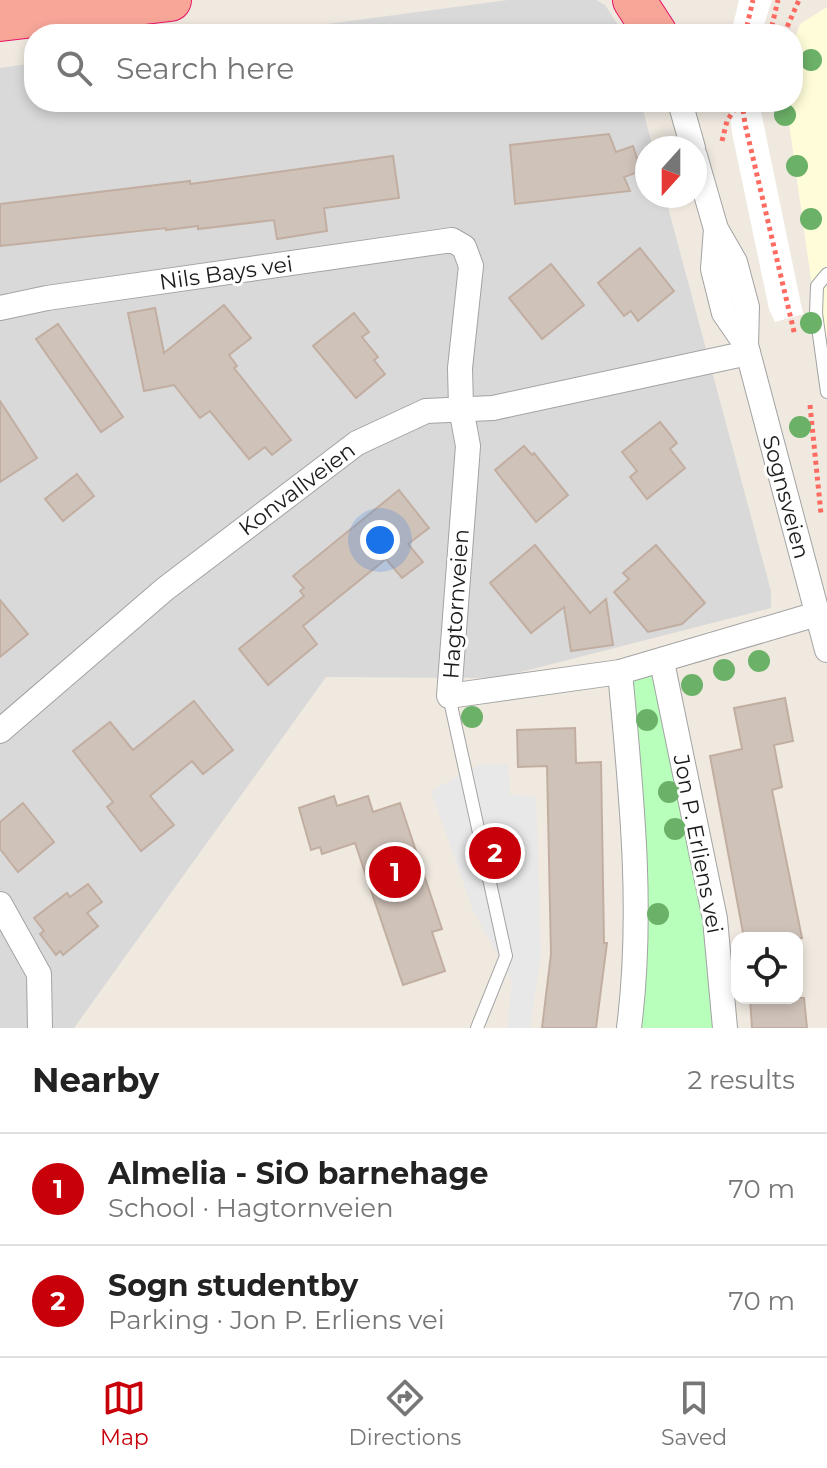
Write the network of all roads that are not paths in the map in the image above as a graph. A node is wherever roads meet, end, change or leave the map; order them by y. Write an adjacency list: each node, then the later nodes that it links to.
1 (170, 0): 4 (highway)
2 (634, 0): 5 (highway)
3 (669, 0): 6 (highway)
4 (0, 20)
5 (650, 24)
6 (667, 24)
7 (683, 112): 8 (street)
8 (690, 136)
9 (707, 198): 13 (street, Sognsveien)
10 (452, 240): 12 (street, Nils Bays vei); 15 (street, Hagtornveien)
11 (827, 274): 14 (lane)
12 (0, 308)
13 (747, 349): 15 (street, Konvallveien); 16 (street, Sognsveien)
14 (827, 392)
15 (461, 408): 20 (street, Hagtornveien); 21 (street, Konvallveien)
16 (817, 614): 17 (street, Sognsveien); 18 (street, Hagtornveien)
17 (827, 650)
18 (662, 662): 19 (street, Hagtornveien); 26 (street, Jon P. Erliens vei)
19 (620, 672): 20 (street, Hagtornveien); 25 (street)
20 (449, 696): 24 (lane)
21 (0, 731)
22 (0, 904): 23 (street)
23 (40, 1028)
24 (477, 1028)
25 (629, 1028)
26 (725, 1028)

